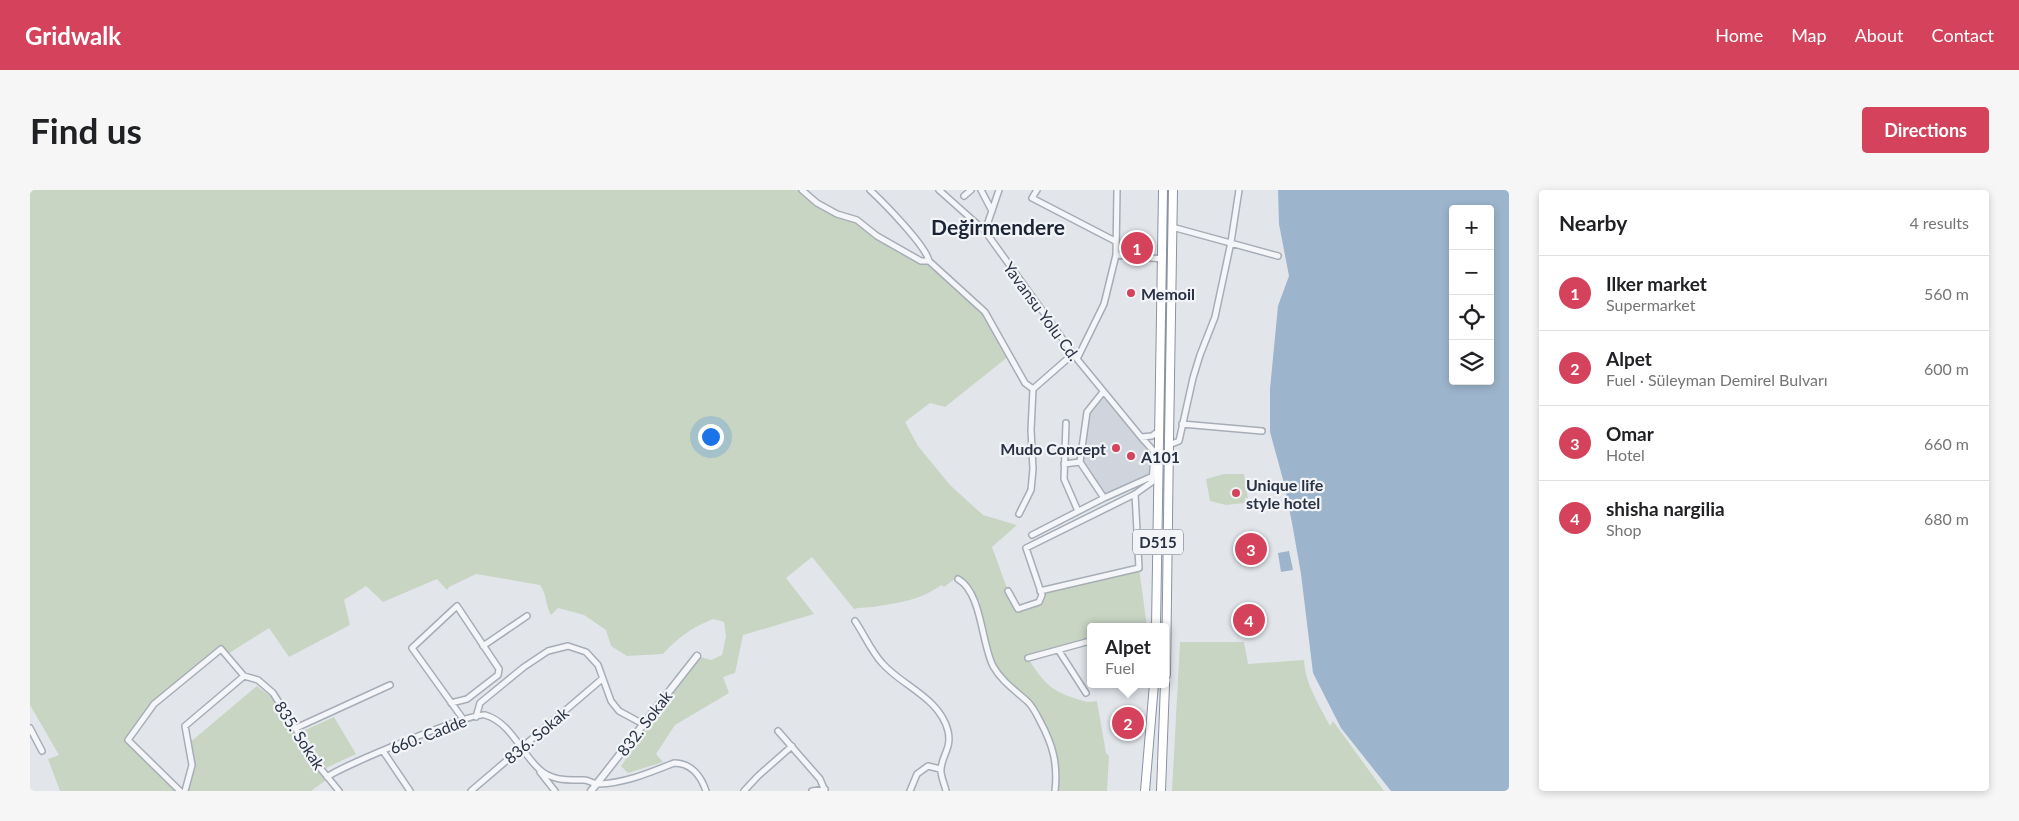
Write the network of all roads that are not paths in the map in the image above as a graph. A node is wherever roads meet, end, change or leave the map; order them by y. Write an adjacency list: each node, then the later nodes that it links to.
1 (802, 190): 21 (street)
2 (870, 190): 21 (street)
3 (939, 190): 15 (street, Yavansu Yolu Cd.)
4 (971, 190): 12 (street)
5 (981, 190): 13 (street)
6 (999, 190): 13 (street)
7 (1037, 190): 16 (street)
8 (1117, 190): 16 (street)
9 (1163, 190): 20 (highway, D515)
10 (1173, 190): 14 (highway, D515)
11 (1239, 190): 17 (street)
12 (964, 196)
13 (992, 211): 15 (street)
14 (1172, 227): 17 (street); 31 (highway, D515)
15 (984, 231): 22 (street, Yavansu Yolu Cd.)
16 (1115, 241): 18 (street)
17 (1232, 242): 19 (street); 27 (street)
18 (1116, 255): 20 (street); 23 (street)
19 (1278, 256)
20 (1163, 258): 28 (highway, D515)
21 (929, 262): 24 (street)
22 (1073, 354): 23 (street, Yavansu Yolu Cd.); 24 (street)
23 (1077, 359): 25 (street, Yavansu Yolu Cd.)
24 (1033, 390): 40 (street)
25 (1103, 392): 30 (street, Yavansu Yolu Cd.); 34 (street)
26 (1066, 423): 35 (street)
27 (1182, 424): 29 (street); 31 (street)
28 (1160, 429): 30 (street); 33 (highway, D515)
29 (1262, 431)
30 (1140, 437): 32 (street, Yavansu Yolu Cd.)
31 (1170, 445): 48 (highway, D515)
32 (1152, 450): 33 (street, Yavansu Yolu Cd.); 36 (street)
33 (1160, 457): 47 (highway, D515)
34 (1080, 462): 35 (street); 38 (street)
35 (1064, 464): 39 (street)
36 (1153, 476): 37 (street); 38 (street)
37 (1135, 494): 44 (street); 44 (street)
38 (1104, 498): 39 (street)
39 (1078, 511): 41 (street)
40 (1019, 514)
41 (1032, 534)
42 (958, 579): 88 (street)
43 (1008, 591): 44 (street)
44 (1040, 591)
45 (526, 616): 50 (street)
46 (855, 621): 72 (street)
47 (1154, 623)
48 (1166, 623)
49 (1087, 642): 51 (street)
50 (483, 646): 60 (street); 60 (street)
51 (1059, 651): 53 (street); 59 (street)
52 (697, 656): 63 (street, 832. Sokak)
53 (1028, 658)
54 (244, 676): 65 (street, 835. Sokak); 76 (street); 77 (street)
55 (602, 679): 61 (street); 63 (street); 68 (street, 836. Sokak)
56 (390, 685): 65 (street)
57 (1154, 688): 89 (highway)
58 (1165, 688): 90 (highway)
59 (1086, 693)
60 (452, 703): 62 (street)
61 (476, 716): 62 (street, 660. Cadde); 68 (street, 660. Cadde)
62 (463, 720): 70 (street, 660. Cadde)
63 (643, 724): 74 (street, 832. Sokak)
64 (30, 728): 69 (street)
65 (296, 728): 73 (street, 835. Sokak)
66 (778, 731): 67 (street)
67 (792, 746): 75 (street); 84 (street)
68 (521, 747): 71 (street, 660. Cadde); 80 (street, 836. Sokak)
69 (42, 751)
70 (383, 751): 73 (street, 660. Cadde); 79 (street)
71 (539, 769): 74 (street, 660. Cadde); 81 (street)
72 (940, 769): 86 (street); 87 (street)
73 (327, 777): 78 (street, 835. Sokak)
74 (596, 784): 82 (street, 832. Sokak); 83 (street, 660. Cadde)
75 (825, 790): 85 (street)
76 (180, 791)
77 (185, 791)
78 (339, 791)
79 (410, 791)
80 (471, 791)
81 (555, 791)
82 (591, 791)
83 (706, 791)
84 (744, 791)
85 (812, 791)
86 (910, 791)
87 (946, 791)
88 (1055, 791)
89 (1145, 791)
90 (1161, 791)

